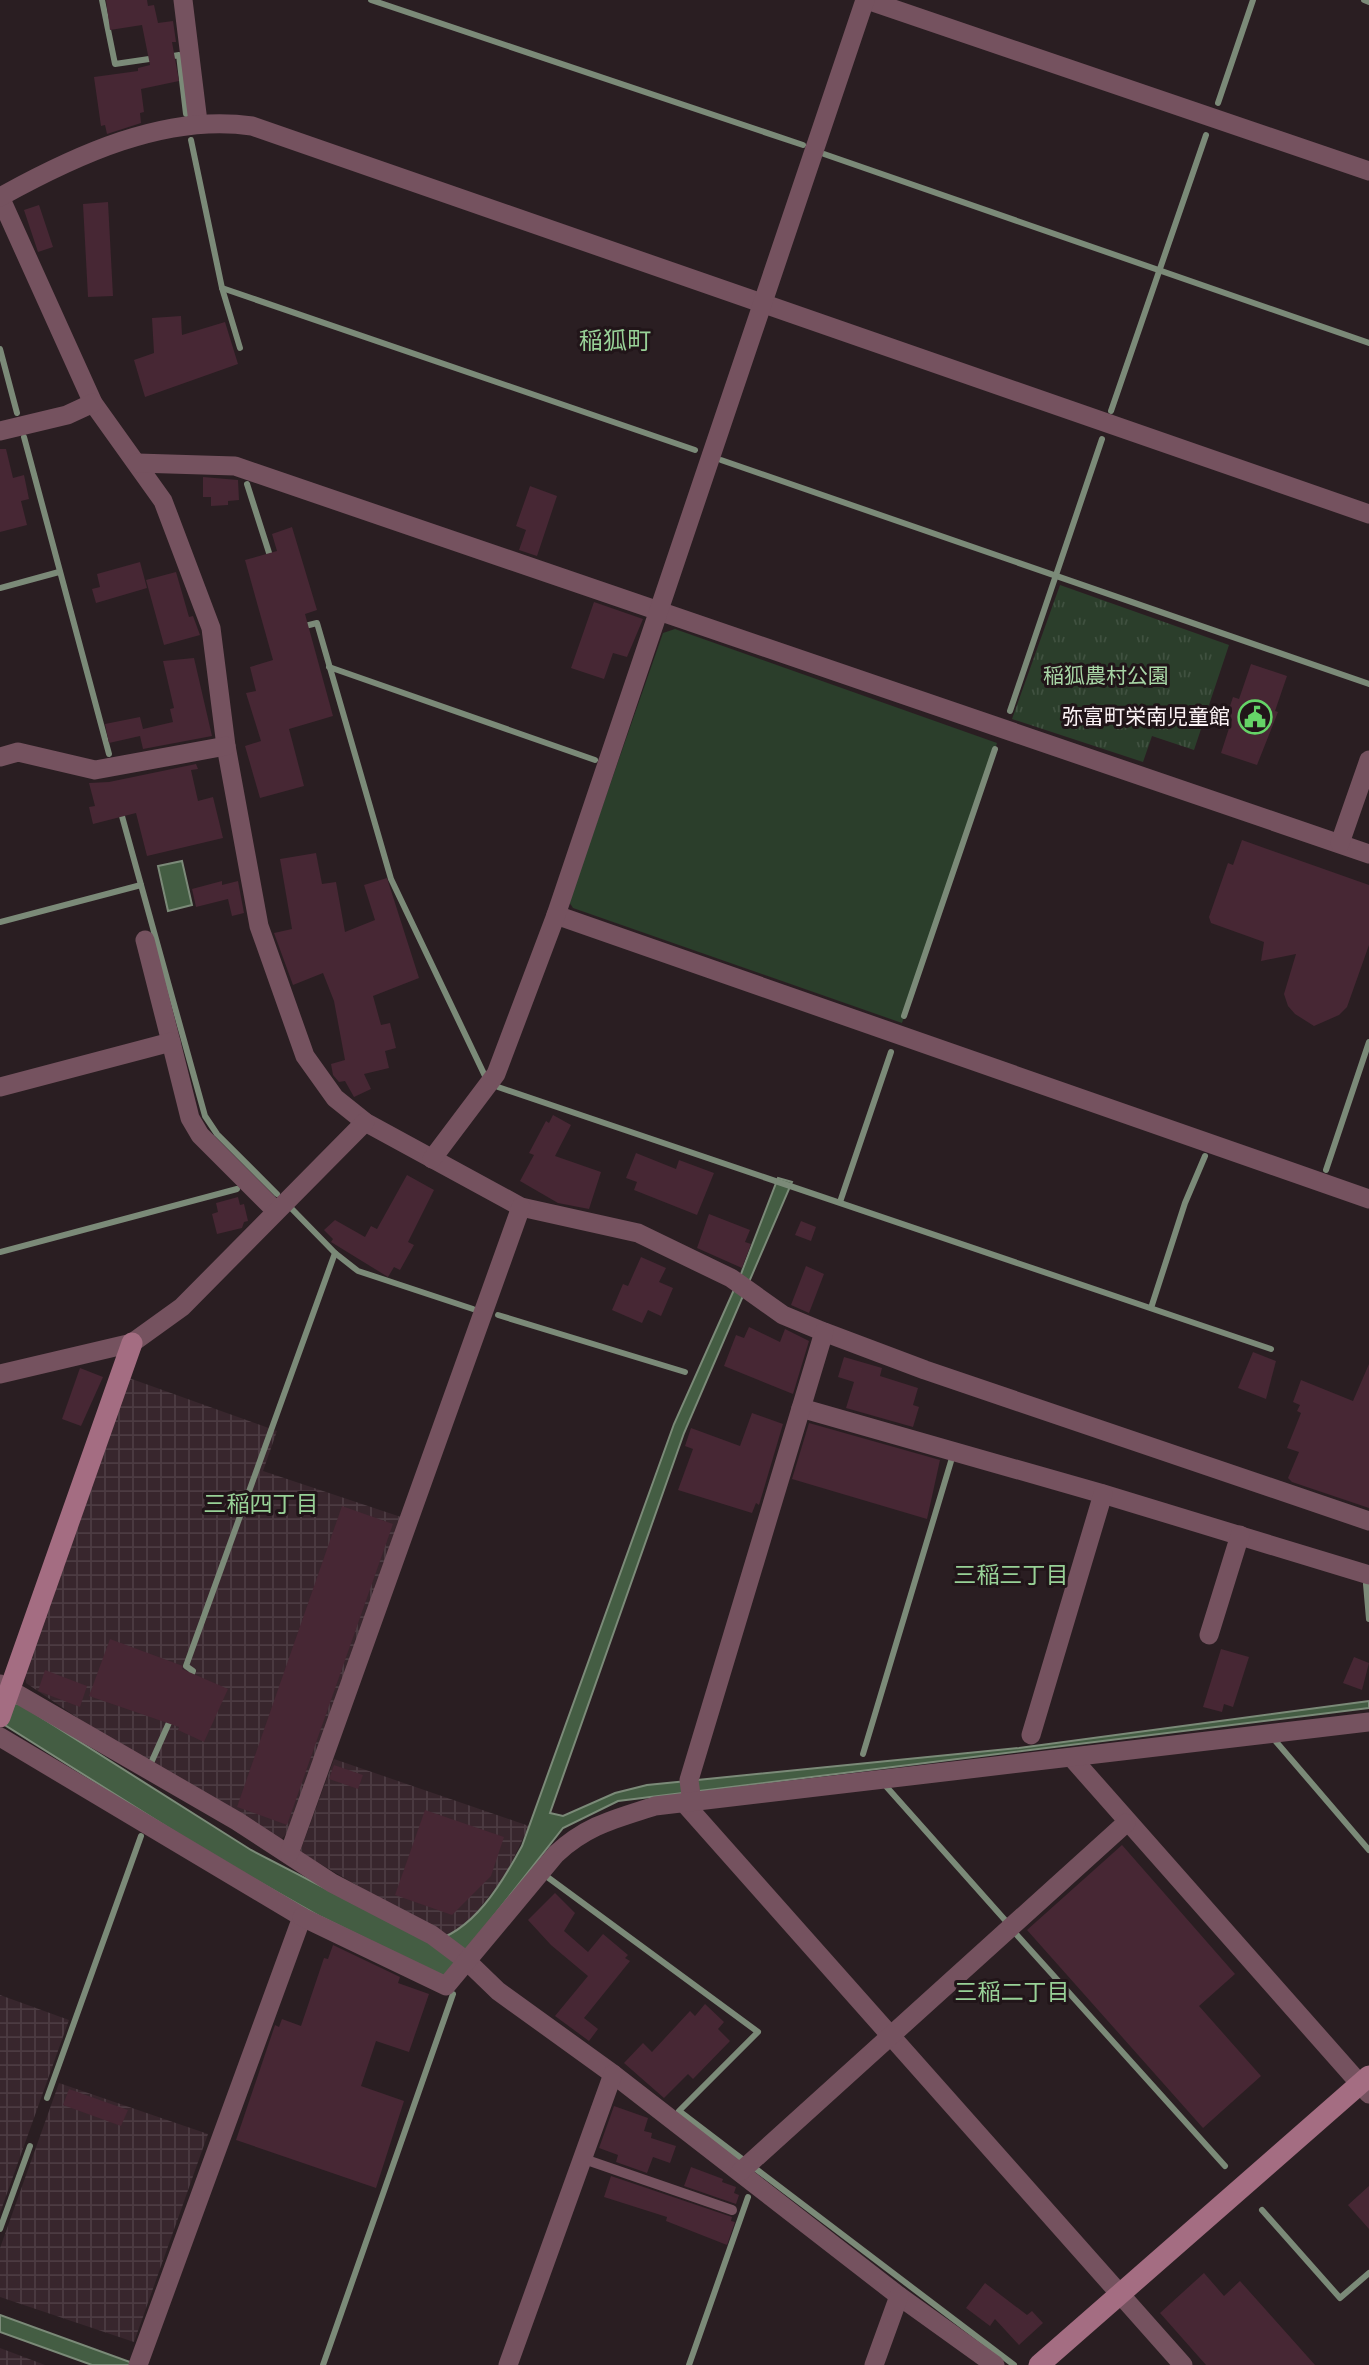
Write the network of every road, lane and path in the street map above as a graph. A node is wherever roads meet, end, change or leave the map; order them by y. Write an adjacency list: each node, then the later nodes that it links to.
1 (183, 0): 3 (street)
2 (866, 0): 4 (street); 5 (street)
3 (198, 122): 5 (street); 6 (street)
4 (1369, 171)
5 (761, 304): 9 (street); 10 (street)
6 (93, 403): 7 (street); 8 (street)
7 (0, 431)
8 (137, 463): 10 (street); 11 (street)
9 (1369, 514)
10 (658, 610): 14 (street); 16 (street)
11 (226, 746): 12 (street); 20 (street)
12 (0, 757)
13 (1369, 760): 14 (street)
14 (1340, 844): 15 (street)
15 (1369, 854)
16 (556, 915): 21 (street); 22 (street)
17 (145, 940): 18 (street)
18 (171, 1042): 19 (street); 24 (street)
19 (0, 1087)
20 (365, 1122): 21 (street); 24 (street)
21 (432, 1159): 23 (street)
22 (1369, 1199)
23 (521, 1207): 25 (street); 41 (street)
24 (275, 1210): 26 (street)
25 (824, 1332): 28 (street); 30 (street)
26 (132, 1343): 27 (street); 34 (street)
27 (0, 1374)
28 (801, 1408): 29 (street); 39 (street)
29 (1103, 1493): 31 (street); 36 (street)
30 (1369, 1521)
31 (1240, 1535): 32 (street); 33 (street)
32 (1369, 1575)
33 (1209, 1635)
34 (4, 1697): 41 (street)
35 (1369, 1722): 38 (street)
36 (1031, 1735)
37 (0, 1737): 42 (street)
38 (1072, 1758): 39 (street); 40 (street)
39 (688, 1803): 43 (street); 44 (street)
40 (1126, 1823): 44 (street); 46 (street)
41 (289, 1854): 43 (street)
42 (302, 1917): 43 (street); 52 (street)
43 (468, 1962): 45 (street)
44 (889, 2035): 48 (street); 51 (street)
45 (613, 2074): 47 (street); 48 (street)
46 (1366, 2084): 51 (street)
47 (580, 2158): 49 (lane); 53 (street)
48 (740, 2172): 50 (street)
49 (732, 2210)
50 (899, 2296): 54 (street); 55 (street)
51 (1119, 2297): 56 (street); 57 (street)
52 (139, 2361)
53 (508, 2365)
54 (874, 2365)
55 (995, 2365)
56 (1039, 2365)
57 (1183, 2365)

